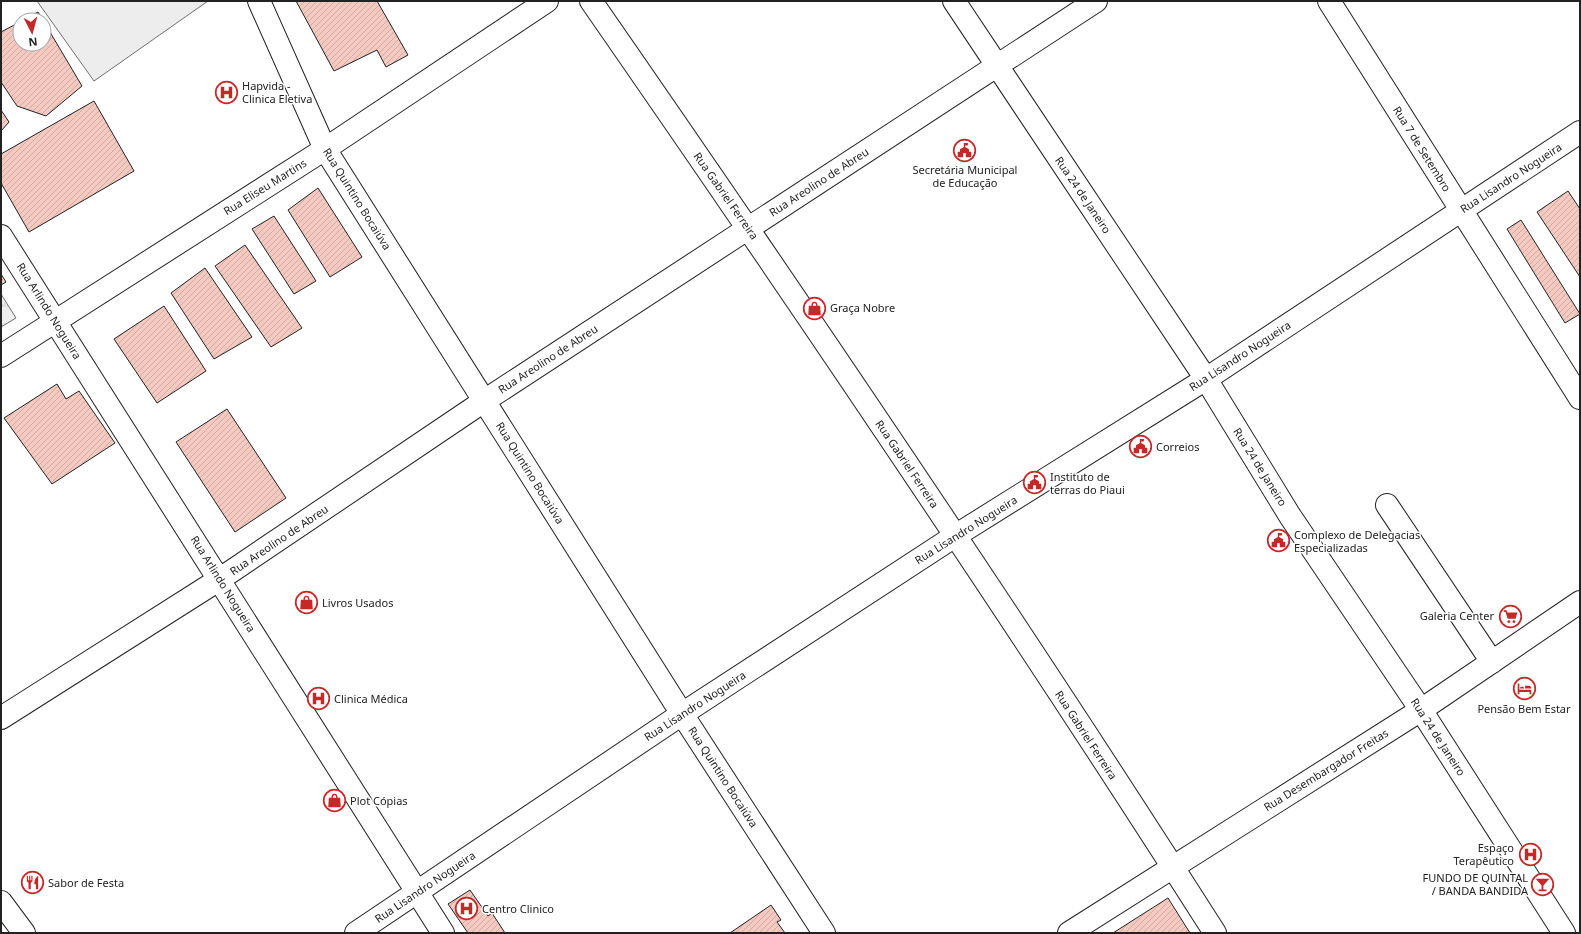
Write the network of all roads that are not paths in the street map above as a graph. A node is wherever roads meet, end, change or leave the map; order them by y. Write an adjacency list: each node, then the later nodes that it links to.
1 (259, 1): 9 (street, Rua Quintino Bocaiúva)
2 (547, 1): 9 (street, Rua Eliseu Martins)
3 (591, 1): 11 (street, Rua Gabriel Ferreira)
4 (954, 1): 7 (street, Rua 24 de Janeiro)
5 (1096, 1): 7 (street, Rua Areolino de Abreu)
6 (1329, 1): 10 (street, Rua 7 de Setembro)
7 (997, 66): 11 (street, Rua Areolino de Abreu); 15 (street, Rua 24 de Janeiro)
8 (1580, 132): 10 (street, Rua Lisandro Nogueira)
9 (325, 149): 13 (street, Rua Eliseu Martins); 17 (street, Rua Quintino Bocaiúva)
10 (1461, 211): 15 (street, Rua Lisandro Nogueira); 16 (street, Rua 7 de Setembro)
11 (748, 228): 17 (street, Rua Areolino de Abreu); 19 (street, Rua Gabriel Ferreira)
12 (1, 236): 13 (street, Rua Arlindo Nogueira)
13 (55, 321): 14 (street, Rua Eliseu Martins); 20 (street, Rua Arlindo Nogueira)
14 (1, 356)
15 (1206, 379): 19 (street, Rua Lisandro Nogueira); 23 (street, Rua 24 de Janeiro)
16 (1580, 398)
17 (484, 401): 20 (street, Rua Areolino de Abreu); 24 (street, Rua Quintino Bocaiúva)
18 (1386, 505): 22 (street)
19 (955, 536): 24 (street, Rua Lisandro Nogueira); 26 (street, Rua Gabriel Ferreira)
20 (220, 579): 25 (street, Rua Areolino de Abreu); 27 (street, Rua Arlindo Nogueira)
21 (1580, 602): 22 (street, Rua Desembargador Freitas)
22 (1492, 662): 23 (street, Rua Desembargador Freitas)
23 (1421, 710): 26 (street, Rua Desembargador Freitas); 35 (street, Rua 24 de Janeiro)
24 (682, 714): 27 (street, Rua Lisandro Nogueira); 32 (street, Rua Quintino Bocaiúva)
25 (1, 718)
26 (1173, 867): 33 (street, Rua Desembargador Freitas); 34 (street, Rua Gabriel Ferreira)
27 (418, 892): 30 (street, Rua Lisandro Nogueira); 31 (street, Rua Arlindo Nogueira)
28 (1, 902): 29 (street)
29 (24, 933)
30 (356, 933)
31 (443, 933)
32 (824, 933)
33 (1069, 933)
34 (1215, 933)
35 (1564, 933)

